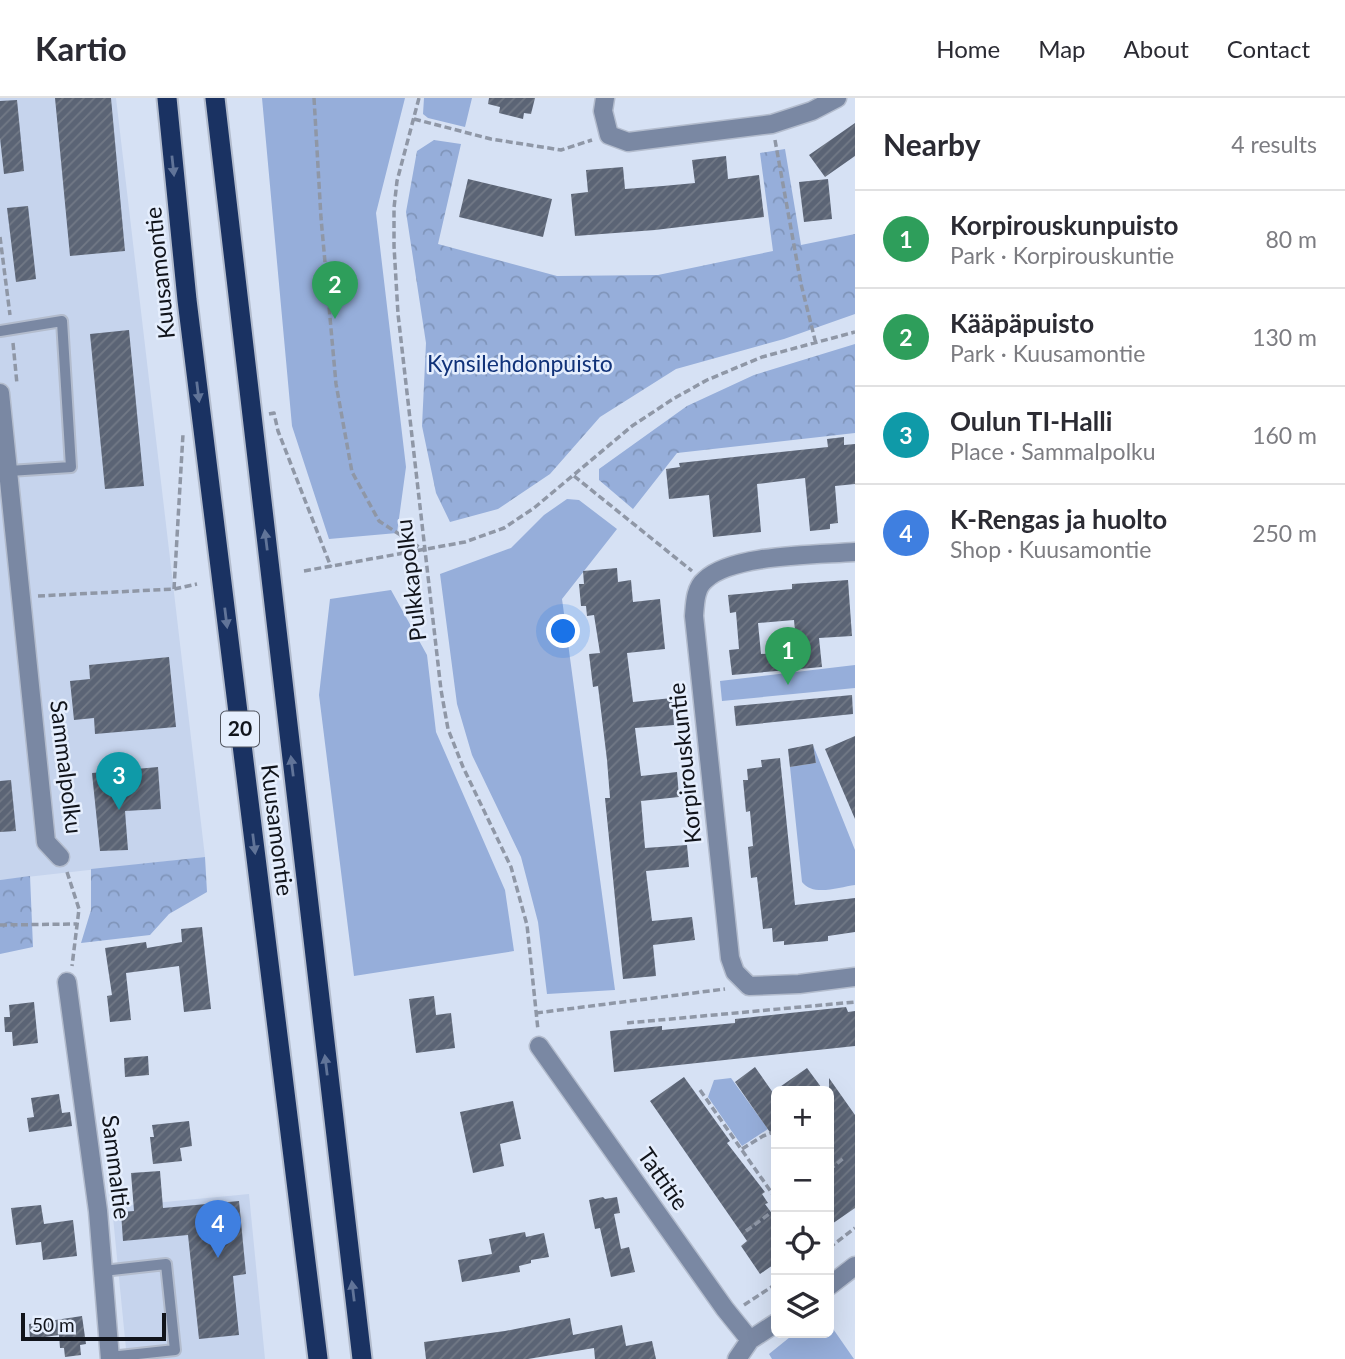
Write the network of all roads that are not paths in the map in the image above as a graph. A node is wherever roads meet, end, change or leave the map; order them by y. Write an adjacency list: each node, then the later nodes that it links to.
1 (167, 98): 19 (highway, Kuusamontie / 20, one-way to 19)
2 (215, 98): 20 (highway, Kuusamontie / 20, one-way to 2)
3 (605, 98): 4 (street)
4 (837, 98)
5 (0, 331): 7 (lane)
6 (0, 393): 7 (street, Sammalpolku)
7 (9, 471): 9 (street, Sammalpolku)
8 (855, 552): 10 (street, Korpirouskuntie)
9 (60, 857)
10 (855, 977)
11 (67, 982): 14 (street, Sammaltie)
12 (539, 1046): 17 (street, Tattitie)
13 (855, 1266): 15 (street)
14 (103, 1271): 18 (street, Sammaltie); 18 (lane)
15 (834, 1282)
16 (771, 1326): 17 (street)
17 (750, 1340): 21 (street)
18 (110, 1358)
19 (318, 1359)
20 (362, 1359)
21 (737, 1359)

